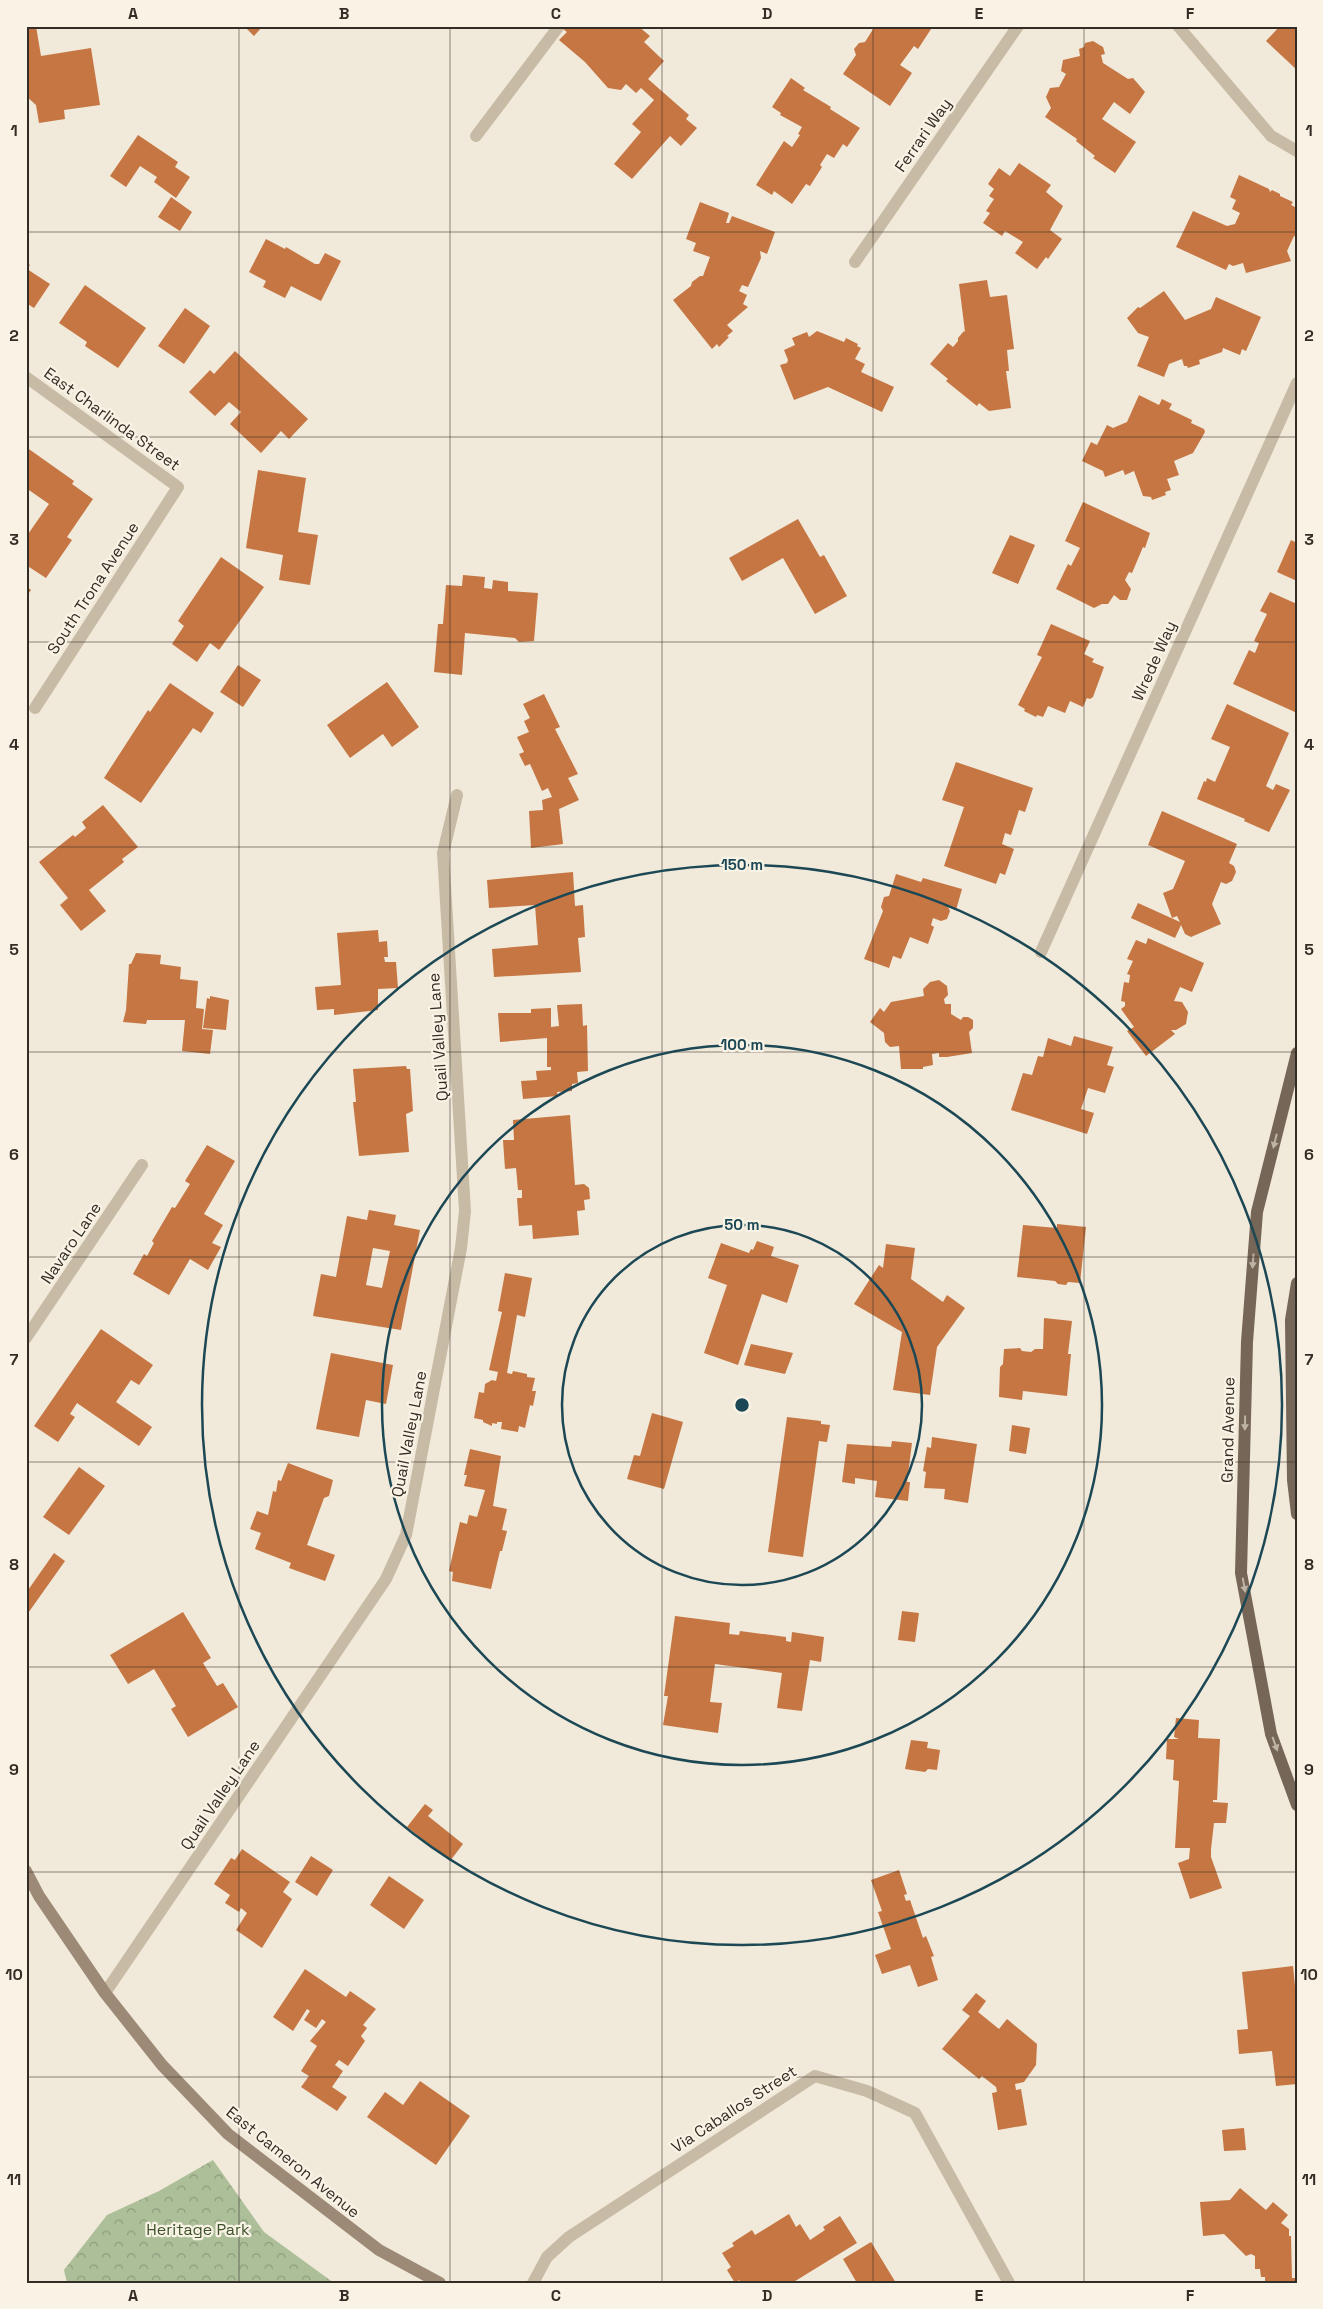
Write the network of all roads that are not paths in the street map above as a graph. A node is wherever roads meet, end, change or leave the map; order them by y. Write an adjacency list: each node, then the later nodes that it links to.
1 (559, 26): 4 (street)
2 (1018, 26): 6 (street, Ferrari Way)
3 (1178, 26): 5 (street)
4 (476, 136)
5 (1297, 151)
6 (855, 262)
7 (26, 377): 9 (street, East Charlinda Street)
8 (1297, 383): 12 (street, Wrede Way)
9 (178, 486): 10 (street, South Trona Avenue)
10 (35, 708)
11 (457, 795): 20 (street, Quail Valley Lane)
12 (1041, 952)
13 (1297, 1053): 18 (main road, Grand Avenue, one-way to 18)
14 (142, 1165): 16 (street, Navaro Lane)
15 (1297, 1283): 17 (main road)
16 (26, 1338)
17 (1297, 1514)
18 (1297, 1805)
19 (26, 1871): 20 (main road, East Cameron Avenue)
20 (105, 1993): 21 (main road, East Cameron Avenue)
21 (440, 2283)
22 (533, 2283): 23 (street, Via Caballos Street)
23 (1009, 2283)

